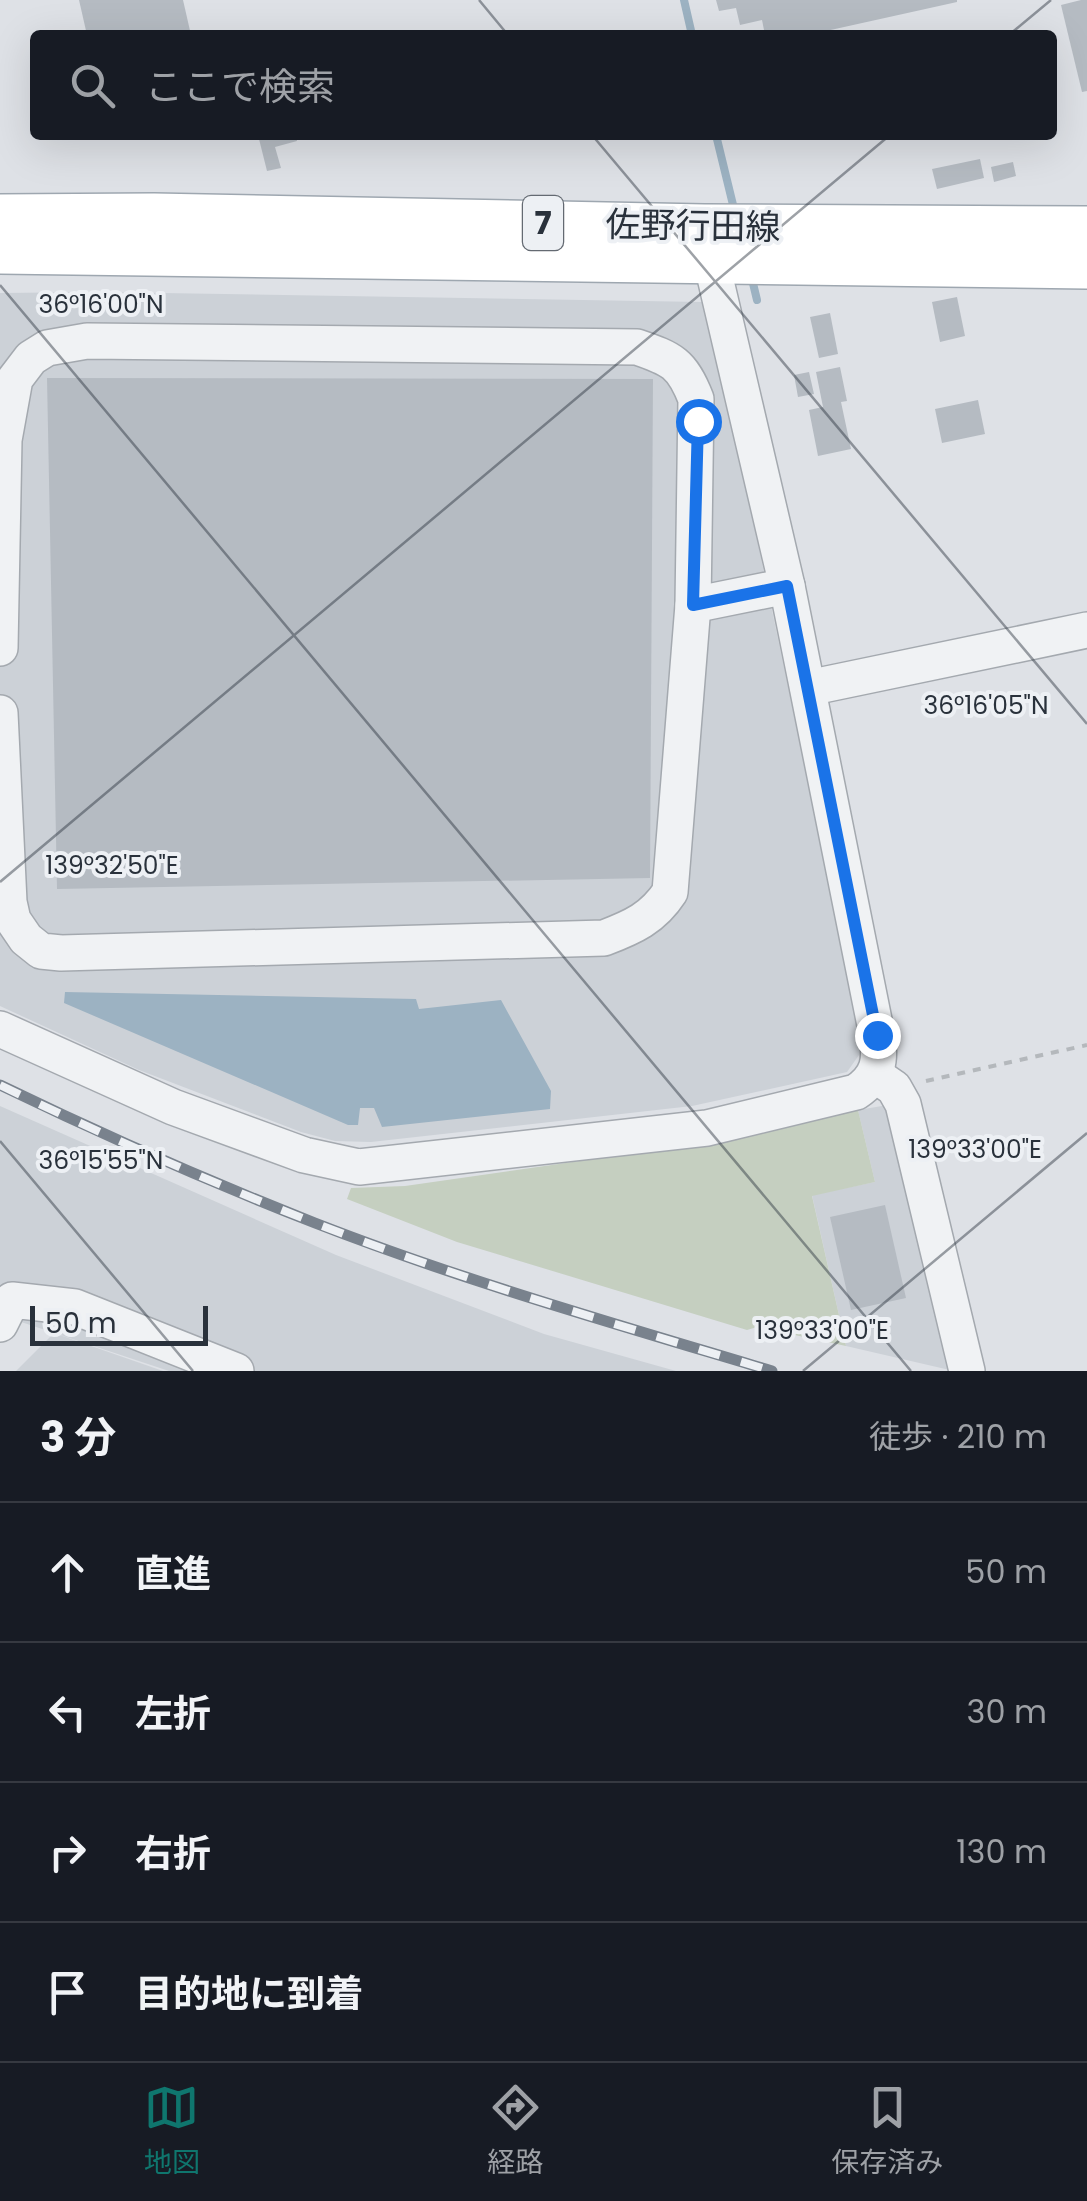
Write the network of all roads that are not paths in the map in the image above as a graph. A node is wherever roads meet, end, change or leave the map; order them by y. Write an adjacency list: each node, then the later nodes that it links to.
1 (0, 217): 2 (main road, 佐野行田線 / 7)
2 (1087, 229)
3 (0, 251): 4 (main road, 佐野行田線 / 7)
4 (712, 260): 5 (main road, 佐野行田線 / 7); 6 (street)
5 (1087, 266)
6 (787, 586): 7 (street); 10 (street)
7 (693, 605): 9 (street); 11 (street)
8 (1087, 630): 10 (street)
9 (0, 648)
10 (808, 688): 13 (street)
11 (0, 713)
12 (0, 1029): 13 (street)
13 (884, 1082): 16 (street)
14 (0, 1324): 15 (street)
15 (236, 1371)
16 (966, 1371)

